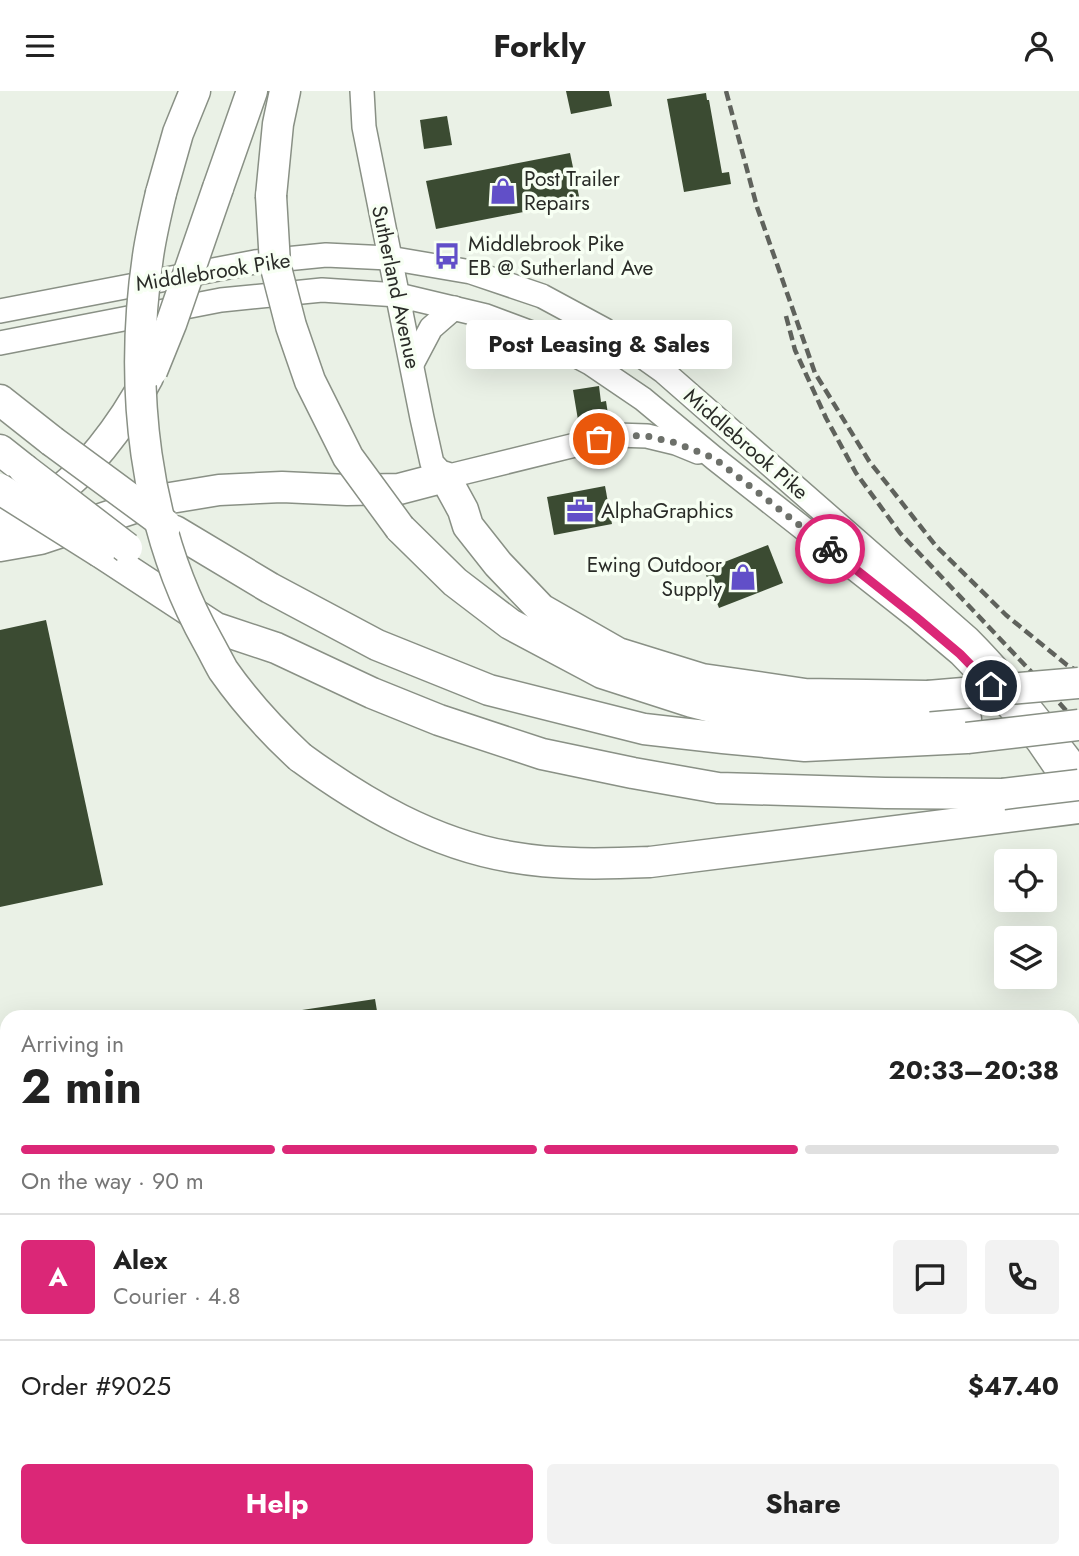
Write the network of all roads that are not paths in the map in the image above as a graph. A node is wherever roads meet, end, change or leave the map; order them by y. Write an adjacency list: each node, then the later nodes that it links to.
1 (195, 91): 29 (highway, bridge)
2 (252, 91): 18 (highway, bridge)
3 (285, 91): 25 (highway, bridge)
4 (362, 91): 5 (main road, Sutherland Avenue)
5 (389, 258): 6 (main road, Sutherland Avenue); 8 (main road, Middlebrook Pike); 13 (main road, Middlebrook Pike)
6 (398, 295): 7 (main road, Middlebrook Pike); 9 (main road, Middlebrook Pike); 10 (main road, Sutherland Avenue)
7 (454, 308): 10 (main road); 11 (main road, Middlebrook Pike)
8 (0, 310)
9 (0, 343)
10 (412, 364): 16 (main road, Sutherland Avenue)
11 (643, 399): 13 (main road); 15 (main road, Middlebrook Pike)
12 (0, 400): 25 (highway, bridge)
13 (746, 444): 21 (main road, Middlebrook Pike)
14 (0, 450): 20 (highway, bridge)
15 (714, 458): 16 (main road); 21 (main road, Middlebrook Pike)
16 (445, 477): 19 (highway); 22 (highway, bridge)
17 (0, 489): 20 (highway, bridge)
18 (0, 524)
19 (0, 546)
20 (113, 550): 29 (highway)
21 (872, 569): 26 (main road, Middlebrook Pike); 28 (main road, Middlebrook Pike)
22 (1079, 683)
23 (1079, 715): 25 (highway)
24 (1079, 725): 25 (highway, bridge)
25 (969, 729)
26 (1079, 771)
27 (1079, 785): 29 (highway, bridge)
28 (1079, 802)
29 (1001, 806): 30 (highway)
30 (1079, 808)

